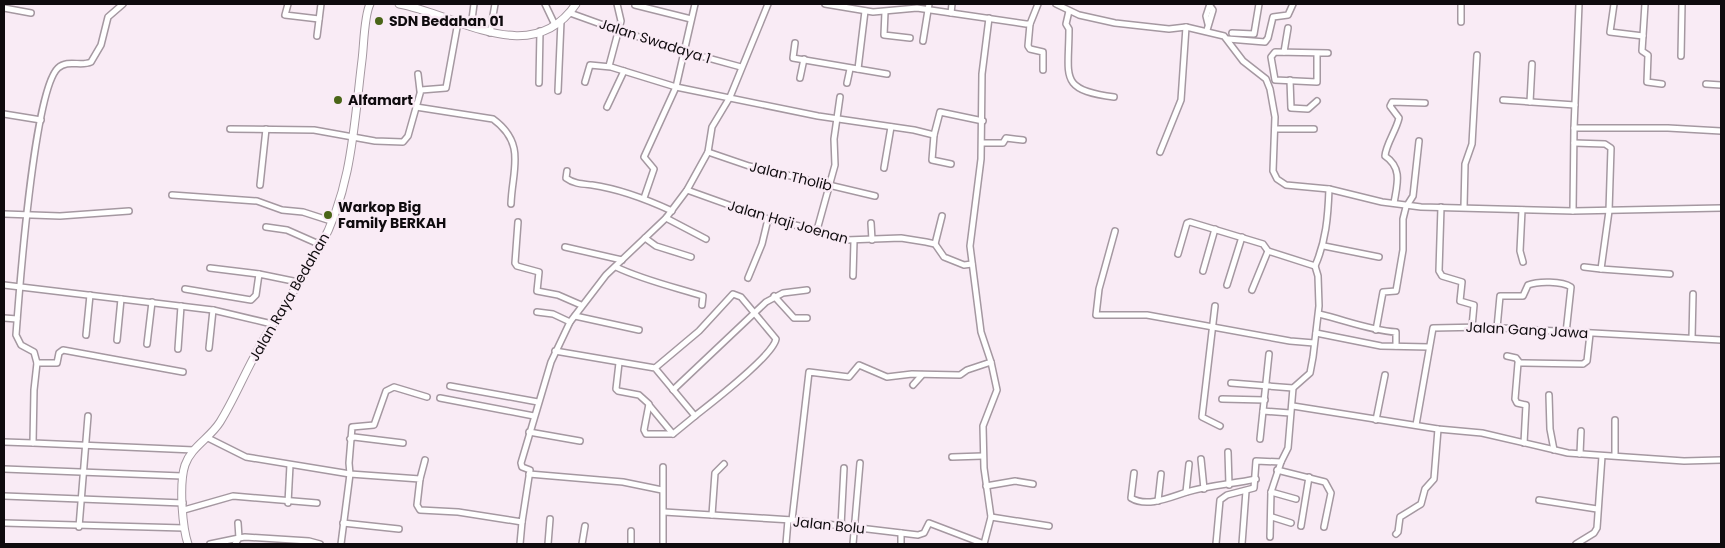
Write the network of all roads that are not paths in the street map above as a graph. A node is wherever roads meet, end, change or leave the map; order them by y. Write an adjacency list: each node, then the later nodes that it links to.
1 (123, 4): 96 (street)
2 (288, 4): 37 (street)
3 (321, 4): 37 (street)
4 (370, 4): 107 (street, Jalan Raya Bedahan)
5 (399, 4): 38 (street)
6 (474, 4): 42 (street)
7 (495, 4): 48 (street)
8 (544, 4): 40 (street)
9 (576, 4): 33 (street)
10 (617, 4): 47 (street)
11 (695, 4): 35 (street)
12 (768, 4): 65 (street)
13 (826, 4): 29 (street)
14 (929, 4): 28 (street)
15 (952, 4): 34 (street)
16 (1038, 4): 41 (street)
17 (1056, 4): 30 (street)
18 (1259, 4): 49 (street)
19 (1293, 4): 53 (street)
20 (1461, 4): 39 (street)
21 (1579, 4): 92 (street)
22 (1614, 4): 51 (street)
23 (1645, 4): 51 (street)
24 (1682, 4): 61 (street)
25 (635, 5): 35 (street)
26 (1210, 5): 44 (street)
27 (4, 8): 32 (street)
28 (928, 10): 31 (street); 34 (street); 54 (street)
29 (865, 11): 31 (street); 67 (street)
30 (1069, 11): 43 (street); 87 (street)
31 (885, 12): 52 (street)
32 (31, 13)
33 (570, 13): 40 (street); 47 (street, Jalan Swadaya 1)
34 (951, 13): 36 (street)
35 (692, 18): 56 (street)
36 (989, 18): 41 (street); 98 (street)
37 (319, 19): 50 (street)
38 (458, 22): 42 (street); 84 (street)
39 (1461, 22)
40 (558, 23): 46 (street); 83 (street)
41 (1030, 24): 68 (street)
42 (471, 26): 48 (street)
43 (1186, 27): 44 (street); 113 (street)
44 (1207, 27): 53 (street)
45 (1288, 28): 57 (street)
46 (540, 31): 48 (street); 77 (street)
47 (618, 32): 56 (street, Jalan Swadaya 1); 64 (street)
48 (490, 33)
49 (1232, 33)
50 (317, 36)
51 (1643, 36): 79 (street)
52 (910, 38)
53 (1228, 39): 74 (street)
54 (923, 41)
55 (795, 43): 62 (street)
56 (684, 52): 65 (street, Jalan Swadaya 1); 82 (street)
57 (1284, 52): 59 (street); 72 (street)
58 (1328, 53): 59 (street)
59 (1317, 54): 75 (street)
60 (1477, 55): 128 (street)
61 (1681, 56)
62 (804, 60): 66 (street); 73 (street)
63 (1532, 64): 90 (street)
64 (609, 66): 69 (street); 76 (street)
65 (741, 67): 85 (street)
66 (850, 69): 67 (street); 78 (street)
67 (858, 69): 71 (street)
68 (1044, 70)
69 (624, 71): 82 (street); 94 (street)
70 (418, 74): 84 (street)
71 (887, 74)
72 (1274, 74): 74 (street); 75 (street)
73 (800, 78)
74 (1266, 80): 103 (street)
75 (1290, 80): 89 (street)
76 (585, 82)
77 (539, 83)
78 (847, 83)
79 (1662, 84)
80 (1706, 84): 81 (street)
81 (1721, 85)
82 (676, 86): 85 (street); 123 (street)
83 (558, 91)
84 (420, 92): 93 (street)
85 (730, 97): 97 (street); 112 (street)
86 (840, 97): 97 (street)
87 (1114, 97)
88 (1503, 100): 90 (street)
89 (1317, 101)
90 (1530, 102): 92 (street)
91 (1425, 104): 124 (street)
92 (1575, 105): 100 (street)
93 (416, 107): 107 (street); 125 (street)
94 (607, 107)
95 (4, 114): 96 (street)
96 (41, 120): 136 (street)
97 (838, 120): 99 (street); 118 (street)
98 (982, 121): 106 (street); 110 (street)
99 (891, 128): 106 (street); 115 (street)
100 (1574, 128): 105 (street); 111 (street)
101 (230, 129): 102 (street)
102 (266, 129): 107 (street); 117 (street)
103 (1274, 129): 104 (street); 119 (street)
104 (1314, 129)
105 (1721, 131)
106 (934, 135): 114 (street)
107 (353, 138): 140 (street, Jalan Raya Bedahan)
108 (1023, 140): 110 (street)
109 (1419, 141): 126 (street)
110 (982, 143): 162 (street)
111 (1574, 143): 132 (street); 133 (street)
112 (708, 152): 118 (street, Jalan Tholib); 120 (street)
113 (1160, 152)
114 (951, 164)
115 (884, 168)
116 (567, 172): 123 (street)
117 (260, 185)
118 (830, 186): 122 (street, Jalan Tholib); 145 (street)
119 (1329, 189): 124 (street); 154 (street)
120 (687, 190): 131 (street); 139 (street, Jalan Haji Joenan)
121 (172, 195): 140 (street)
122 (874, 196)
123 (644, 198): 131 (street)
124 (1394, 203): 126 (street)
125 (511, 204)
126 (1407, 205): 127 (street); 203 (street)
127 (1441, 207): 128 (street); 200 (street)
128 (1464, 207): 130 (street)
129 (1721, 208): 133 (street)
130 (1522, 210): 132 (street); 161 (street)
131 (672, 211): 138 (street)
132 (1573, 211): 133 (street)
133 (1609, 211): 167 (street)
134 (129, 212): 136 (street)
135 (4, 214): 136 (street)
136 (26, 215): 176 (street)
137 (942, 216): 152 (street)
138 (666, 218): 148 (street); 149 (street)
139 (768, 219): 145 (street, Jalan Haji Joenan); 172 (street)
140 (331, 221): 153 (street, Jalan Raya Bedahan)
141 (518, 222): 185 (street)
142 (871, 223): 150 (street)
143 (266, 227): 153 (street)
144 (1215, 229): 147 (street); 157 (street); 168 (street)
145 (816, 230): 151 (street, Jalan Haji Joenan)
146 (1116, 231): 199 (street)
147 (1242, 237): 156 (street); 175 (street)
148 (645, 238): 158 (street); 160 (street)
149 (706, 238)
150 (872, 240): 151 (street, Jalan Haji Joenan); 152 (street, Jalan Haji Joenan)
151 (854, 241): 171 (street)
152 (934, 244): 162 (street, Jalan Haji Joenan)
153 (321, 245): 173 (street, Jalan Raya Bedahan)
154 (1324, 246): 159 (street); 163 (street)
155 (565, 247): 160 (street)
156 (1268, 251): 163 (street); 179 (street)
157 (1178, 254)
158 (691, 257)
159 (1380, 257)
160 (622, 260): 164 (street)
161 (1523, 262)
162 (972, 264): 220 (street)
163 (1314, 266): 192 (street)
164 (616, 267): 185 (street); 186 (street)
165 (210, 268): 169 (street)
166 (1584, 268): 167 (street)
167 (1601, 269): 170 (street)
168 (1203, 270)
169 (259, 274): 173 (street); 177 (street)
170 (1670, 274)
171 (853, 276)
172 (748, 278)
173 (298, 282): 198 (street, Jalan Raya Bedahan)
174 (4, 285): 176 (street)
175 (1227, 285)
176 (20, 288): 181 (street); 196 (street)
177 (185, 289)
178 (807, 290): 182 (street)
179 (1252, 290)
180 (1693, 294): 208 (street)
181 (90, 295): 183 (street); 207 (street)
182 (774, 296): 191 (street); 195 (street)
183 (121, 298): 184 (street); 209 (street)
184 (152, 302): 187 (street); 212 (street)
185 (581, 305): 193 (street)
186 (702, 305)
187 (181, 306): 189 (street); 216 (street)
188 (1215, 306): 199 (street)
189 (213, 310): 198 (street); 214 (street)
190 (538, 312): 197 (street)
191 (753, 314): 224 (street); 233 (street); 246 (street)
192 (1319, 314): 203 (street); 204 (street)
193 (575, 316): 197 (street); 202 (street)
194 (4, 318): 196 (street)
195 (807, 318)
196 (17, 319): 222 (street)
197 (570, 322): 217 (street)
198 (272, 324): 255 (street, Jalan Raya Bedahan)
199 (1213, 326): 211 (street); 250 (street)
200 (1472, 327): 201 (street, Jalan Gang Jawa); 215 (street, Jalan Gang Jawa)
201 (1498, 328): 205 (street, Jalan Gang Jawa); 205 (street)
202 (640, 330)
203 (1376, 330): 213 (street)
204 (1316, 333): 211 (street); 213 (street)
205 (1566, 333): 206 (street, Jalan Gang Jawa)
206 (1590, 334): 208 (street, Jalan Gang Jawa); 221 (street)
207 (86, 335)
208 (1692, 338): 210 (street, Jalan Gang Jawa)
209 (117, 340)
210 (1721, 340)
211 (1314, 343): 232 (street)
212 (147, 344)
213 (1396, 346): 215 (street)
214 (210, 348)
215 (1429, 348): 249 (street, Jalan Gang Jawa)
216 (178, 349)
217 (555, 351): 223 (street); 239 (street)
218 (1269, 354): 231 (street)
219 (1507, 356): 221 (street)
220 (991, 362): 226 (street); 268 (street)
221 (1519, 362): 262 (street)
222 (37, 363): 225 (street); 259 (street)
223 (619, 363): 224 (street); 240 (street)
224 (655, 368): 233 (street)
225 (183, 372)
226 (922, 375): 229 (street); 315 (street)
227 (1385, 375): 247 (street)
228 (1231, 383): 231 (street)
229 (913, 385)
230 (450, 386): 239 (street)
231 (1265, 387): 232 (street); 238 (street)
232 (1293, 388): 241 (street)
233 (673, 390): 246 (street)
234 (1550, 395): 265 (street)
235 (427, 397): 256 (street)
236 (440, 398): 245 (street)
237 (1222, 398): 238 (street)
238 (1265, 400): 242 (street)
239 (538, 402): 245 (street)
240 (649, 404): 254 (street); 254 (street)
241 (1293, 406): 243 (street); 247 (street)
242 (1263, 411): 243 (street); 257 (street)
243 (1290, 413): 275 (street)
244 (88, 416): 263 (street)
245 (534, 416): 253 (street)
246 (695, 416): 254 (street)
247 (1376, 420): 249 (street)
248 (1615, 420): 270 (street)
249 (1416, 425): 251 (street)
250 (1220, 426)
251 (1438, 429): 262 (street); 332 (street)
252 (1581, 431): 267 (street)
253 (529, 432): 260 (street); 287 (street)
254 (673, 434)
255 (208, 438): 264 (street, Jalan Raya Bedahan); 279 (street)
256 (350, 440): 261 (street); 286 (street)
257 (1260, 440)
258 (4, 442): 259 (street)
259 (33, 442): 263 (street)
260 (580, 442)
261 (403, 443)
262 (1524, 443): 265 (street)
263 (84, 446): 264 (street); 284 (street)
264 (194, 450): 289 (street, Jalan Raya Bedahan)
265 (1554, 450): 267 (street)
266 (1228, 452): 294 (street)
267 (1580, 454): 269 (street)
268 (983, 456): 271 (street); 295 (street)
269 (1602, 456): 270 (street); 309 (street)
270 (1615, 456): 274 (street)
271 (952, 457)
272 (1201, 459): 296 (street)
273 (425, 460): 292 (street)
274 (1721, 460)
275 (1281, 462): 283 (street); 291 (street)
276 (860, 463): 327 (street)
277 (724, 464): 311 (street)
278 (1189, 464): 299 (street)
279 (290, 466): 286 (street); 306 (street)
280 (663, 467): 297 (street)
281 (844, 468): 322 (street)
282 (4, 469): 284 (street)
283 (1278, 470): 290 (street); 300 (street)
284 (82, 473): 289 (street); 303 (street)
285 (1134, 473): 305 (street)
286 (350, 474): 292 (street); 319 (street)
287 (530, 474): 297 (street); 316 (street)
288 (1161, 474): 305 (street)
289 (182, 476): 308 (street, Jalan Raya Bedahan)
290 (1309, 478): 324 (street); 325 (street)
291 (1256, 479): 294 (street); 298 (street)
292 (420, 480): 316 (street)
293 (1033, 484): 295 (street)
294 (1229, 485): 296 (street)
295 (986, 486): 312 (street)
296 (1204, 489): 299 (street)
297 (662, 490): 310 (street)
298 (1246, 491): 349 (street); 350 (street)
299 (1186, 492): 305 (street)
300 (1271, 492): 302 (street); 313 (street)
301 (4, 496): 303 (street)
302 (1296, 499)
303 (81, 500): 308 (street); 326 (street)
304 (1539, 500): 309 (street)
305 (1158, 501)
306 (288, 502): 307 (street); 308 (street)
307 (317, 504)
308 (183, 506): 328 (street, Jalan Raya Bedahan)
309 (1598, 509): 351 (street)
310 (664, 512): 311 (street, Jalan Bolu); 344 (street)
311 (712, 515): 315 (street, Jalan Bolu)
312 (992, 517): 323 (street); 348 (street)
313 (1272, 517): 320 (street); 333 (street)
314 (550, 519): 341 (street)
315 (790, 520): 322 (street, Jalan Bolu); 345 (street)
316 (522, 522): 340 (street)
317 (4, 523): 326 (street)
318 (238, 523): 334 (street)
319 (343, 523): 329 (street); 339 (street)
320 (1291, 523)
321 (585, 526): 342 (street)
322 (842, 526): 327 (street, Jalan Bolu)
323 (1049, 526)
324 (1301, 526)
325 (1324, 526)
326 (79, 527): 328 (street)
327 (855, 527): 331 (street, Jalan Bolu); 346 (street)
328 (184, 528): 335 (street, Jalan Raya Bedahan)
329 (399, 529)
330 (632, 530): 343 (street)
331 (901, 534): 347 (street); 348 (street, Jalan Bolu)
332 (1396, 534)
333 (1270, 537)
334 (240, 538): 336 (street); 337 (street); 338 (street)
335 (188, 544)
336 (210, 544)
337 (235, 544)
338 (320, 544)
339 (341, 544)
340 (520, 544)
341 (548, 544)
342 (582, 544)
343 (630, 544)
344 (663, 544)
345 (786, 544)
346 (853, 544)
347 (901, 544)
348 (984, 544)
349 (1216, 544)
350 (1242, 544)
351 (1576, 544)

